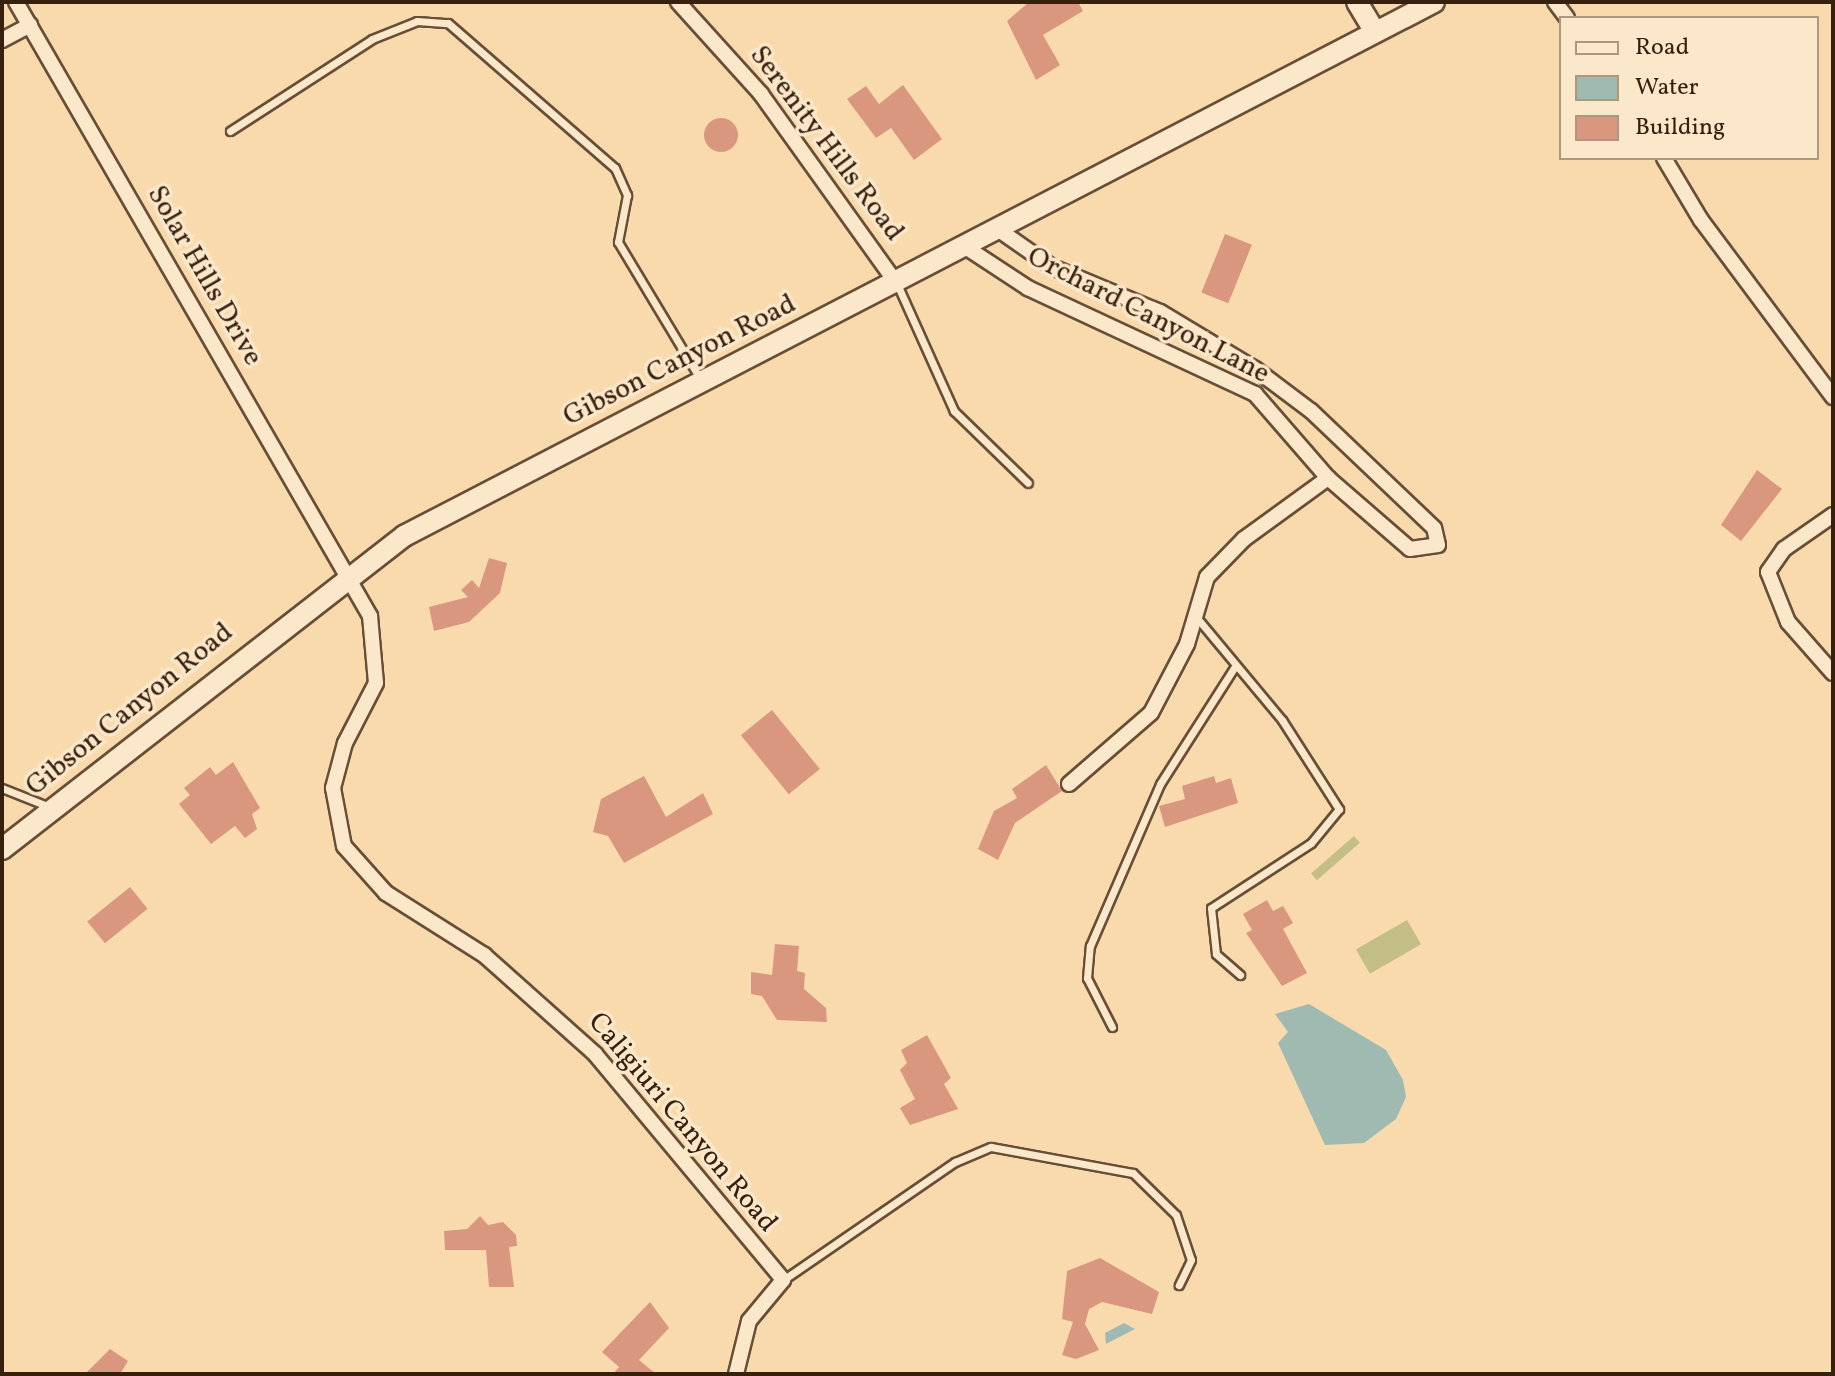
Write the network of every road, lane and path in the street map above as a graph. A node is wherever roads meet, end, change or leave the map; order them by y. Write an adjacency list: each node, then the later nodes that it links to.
1 (16, 2): 5 (street, Solar Hills Drive)
2 (678, 2): 12 (street, Serenity Hills Road)
3 (1357, 2): 6 (main road)
4 (1434, 2): 6 (main road, Gibson Canyon Road)
5 (30, 25): 7 (street); 18 (street, Solar Hills Drive)
6 (1375, 32): 10 (main road, Gibson Canyon Road)
7 (2, 40)
8 (230, 131): 13 (lane)
9 (1665, 160): 14 (street)
10 (999, 230): 11 (main road, Gibson Canyon Road); 15 (street, Orchard Canyon Lane)
11 (967, 248): 12 (main road, Gibson Canyon Road); 15 (street, Orchard Canyon Lane)
12 (897, 284): 13 (main road, Gibson Canyon Road); 16 (lane)
13 (701, 380): 18 (main road, Gibson Canyon Road)
14 (1833, 397)
15 (1328, 478): 19 (street)
16 (1028, 483)
17 (1833, 515): 21 (street)
18 (349, 575): 24 (main road, Gibson Canyon Road); 28 (street, Caligiuri Canyon Road)
19 (1196, 617): 20 (lane); 22 (street)
20 (1234, 668): 26 (lane); 27 (lane)
21 (1833, 673)
22 (1069, 784)
23 (2, 788): 24 (lane)
24 (53, 808): 25 (main road, Gibson Canyon Road)
25 (2, 849)
26 (1240, 975)
27 (1112, 1027)
28 (783, 1280): 29 (lane); 30 (street)
29 (1179, 1285)
30 (736, 1374)

